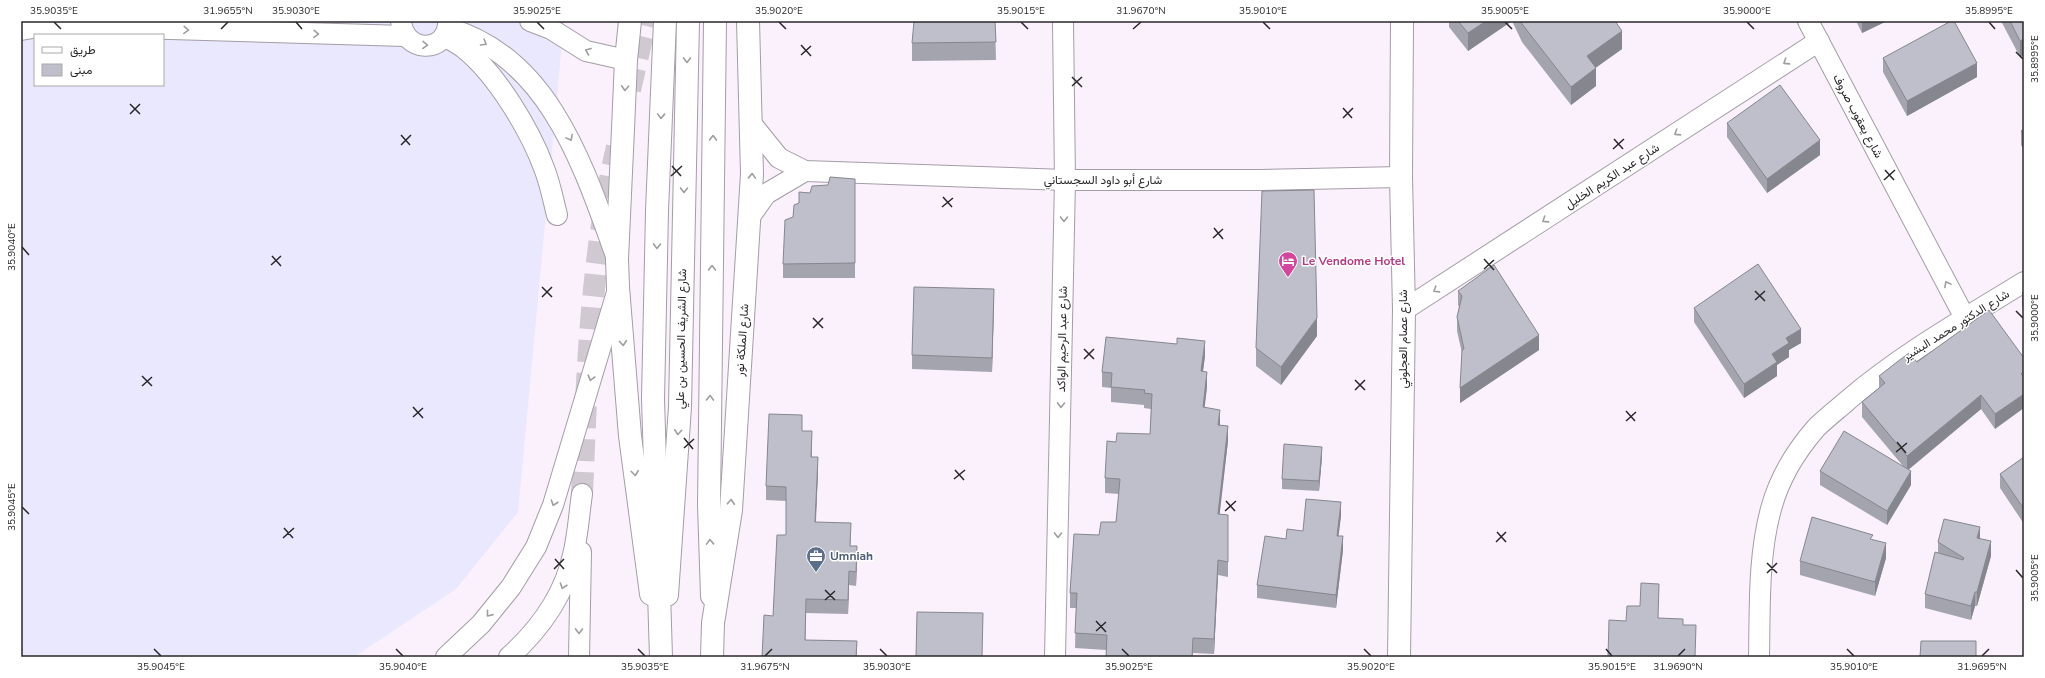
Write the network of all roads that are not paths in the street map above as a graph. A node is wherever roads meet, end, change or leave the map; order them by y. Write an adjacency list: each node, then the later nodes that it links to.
1 (530, 21): 14 (street, one-way to 1)
2 (630, 21): 14 (main road)
3 (665, 21): 30 (main road, one-way to 30)
4 (688, 21): 30 (main road, شارع الشريف الحسين بن علي, one-way to 30)
5 (715, 21): 26 (main road, one-way to 5)
6 (748, 21): 15 (main road, شارع الملكة نور)
7 (1063, 21): 18 (street, شارع عبد الرحيم الواكد)
8 (1402, 21): 17 (main road, شارع عصام العجلوني)
9 (1808, 21): 13 (street, شارع يعقوب صروف)
10 (447, 28): 11 (street, one-way to 10); 19 (street); 21 (street, one-way to 21)
11 (403, 29): 12 (street, one-way to 11)
12 (21, 30)
13 (1818, 41): 24 (street, شارع عبد الكريم الخليل, one-way to 24); 25 (street, شارع يعقوب صروف, one-way to 13)
14 (626, 60): 21 (main road, one-way to 21)
15 (750, 122): 16 (street); 20 (main road, شارع الملكة نور, one-way to 15)
16 (805, 171): 18 (street, شارع أبو داود السجستاني); 20 (street)
17 (1401, 177): 18 (street, شارع أبو داود السجستاني); 24 (main road, شارع عصام العجلوني)
18 (1065, 180): 32 (street, شارع عبد الرحيم الواكد, one-way to 32)
19 (557, 215)
20 (749, 218): 26 (main road, شارع الملكة نور, one-way to 20)
21 (617, 259): 23 (main road)
22 (2024, 282): 25 (street, شارع الدكتور محمد البشير)
23 (618, 287): 27 (street, one-way to 27); 30 (main road, one-way to 30)
24 (1404, 310): 33 (main road, شارع عصام العجلوني)
25 (1965, 318): 34 (street, شارع الدكتور محمد البشير)
26 (713, 623): 31 (main road, شارع الملكة نور)
27 (446, 657)
28 (509, 657): 29 (street)
29 (579, 657)
30 (661, 657)
31 (712, 657)
32 (1055, 657)
33 (1399, 657)
34 (1759, 657)

